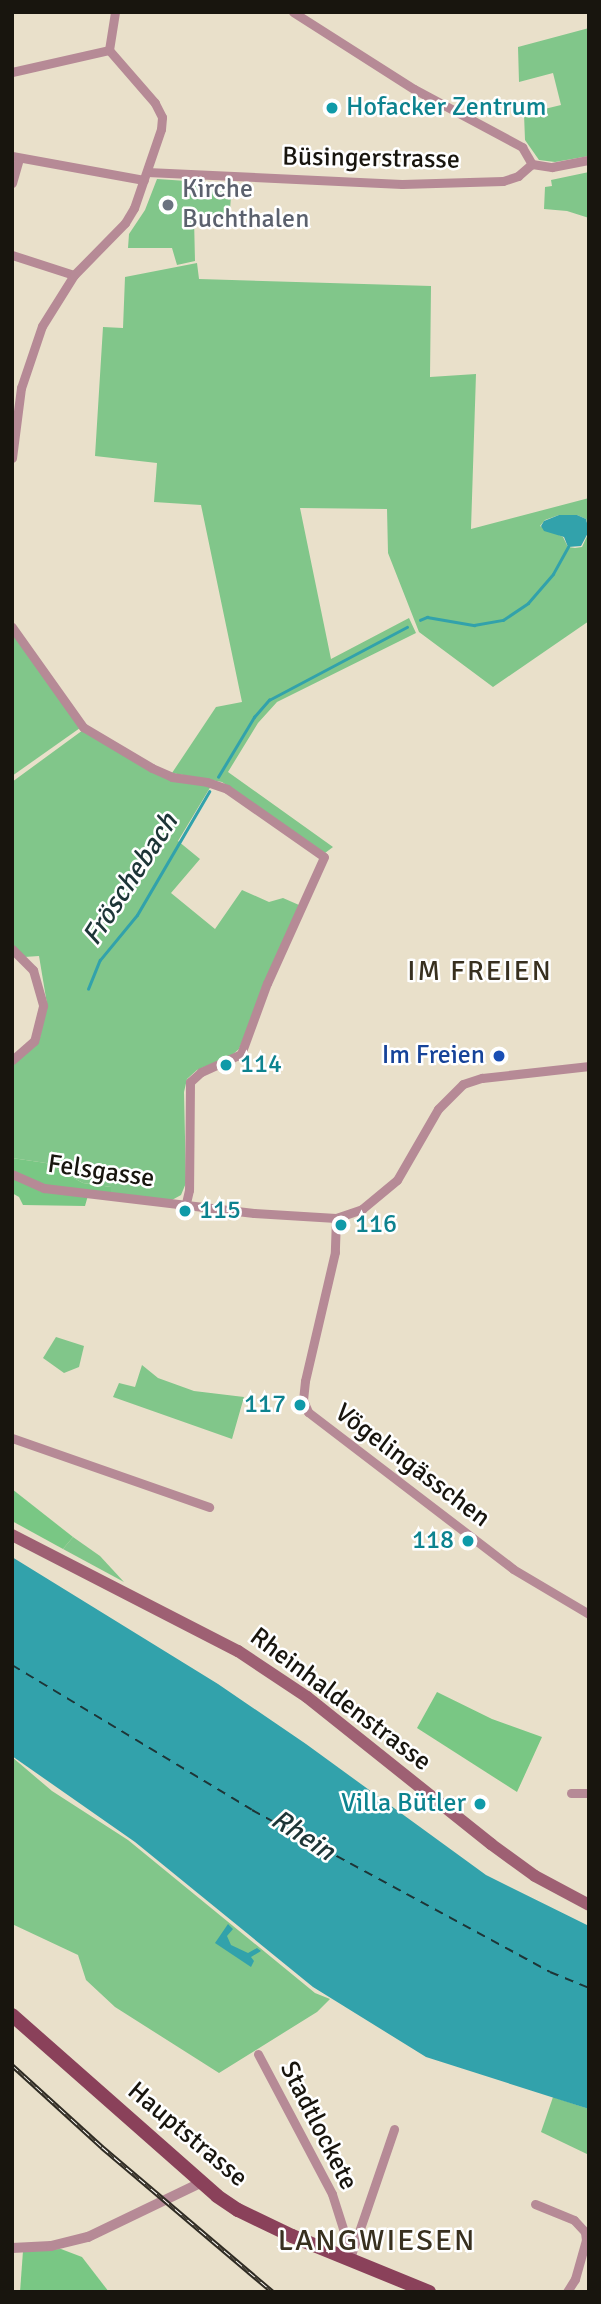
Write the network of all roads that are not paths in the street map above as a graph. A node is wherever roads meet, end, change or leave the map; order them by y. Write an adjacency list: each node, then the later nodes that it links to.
1 (115, 12): 3 (street)
2 (293, 12): 7 (street)
3 (109, 50): 4 (street); 8 (street)
4 (12, 72)
5 (16, 157): 8 (street, Büsingerstrasse); 9 (street)
6 (589, 160): 7 (street)
7 (532, 164): 8 (street, Büsingerstrasse)
8 (145, 176): 11 (street)
9 (12, 183)
10 (12, 255): 11 (street)
11 (75, 275): 12 (street)
12 (12, 458)
13 (12, 627): 18 (street)
14 (12, 949): 15 (street)
15 (12, 1060)
16 (589, 1066): 19 (street)
17 (12, 1174): 18 (street, Felsgasse)
18 (186, 1203): 19 (street, Felsgasse)
19 (336, 1217): 23 (street, Vögelingässchen)
20 (12, 1438): 21 (street)
21 (209, 1507)
22 (12, 1535): 26 (main road, Rheinhaldenstrasse)
23 (589, 1614)
24 (570, 1793): 25 (street)
25 (589, 1793)
26 (589, 1905)
27 (12, 2015): 30 (main road, Hauptstrasse)
28 (258, 2054): 33 (street, Stadtlockete)
29 (394, 2129): 33 (street)
30 (200, 2183): 32 (street); 33 (main road, Hauptstrasse)
31 (535, 2204): 35 (street)
32 (12, 2248)
33 (345, 2258): 34 (main road, Hauptstrasse)
34 (429, 2292)
35 (567, 2292)

